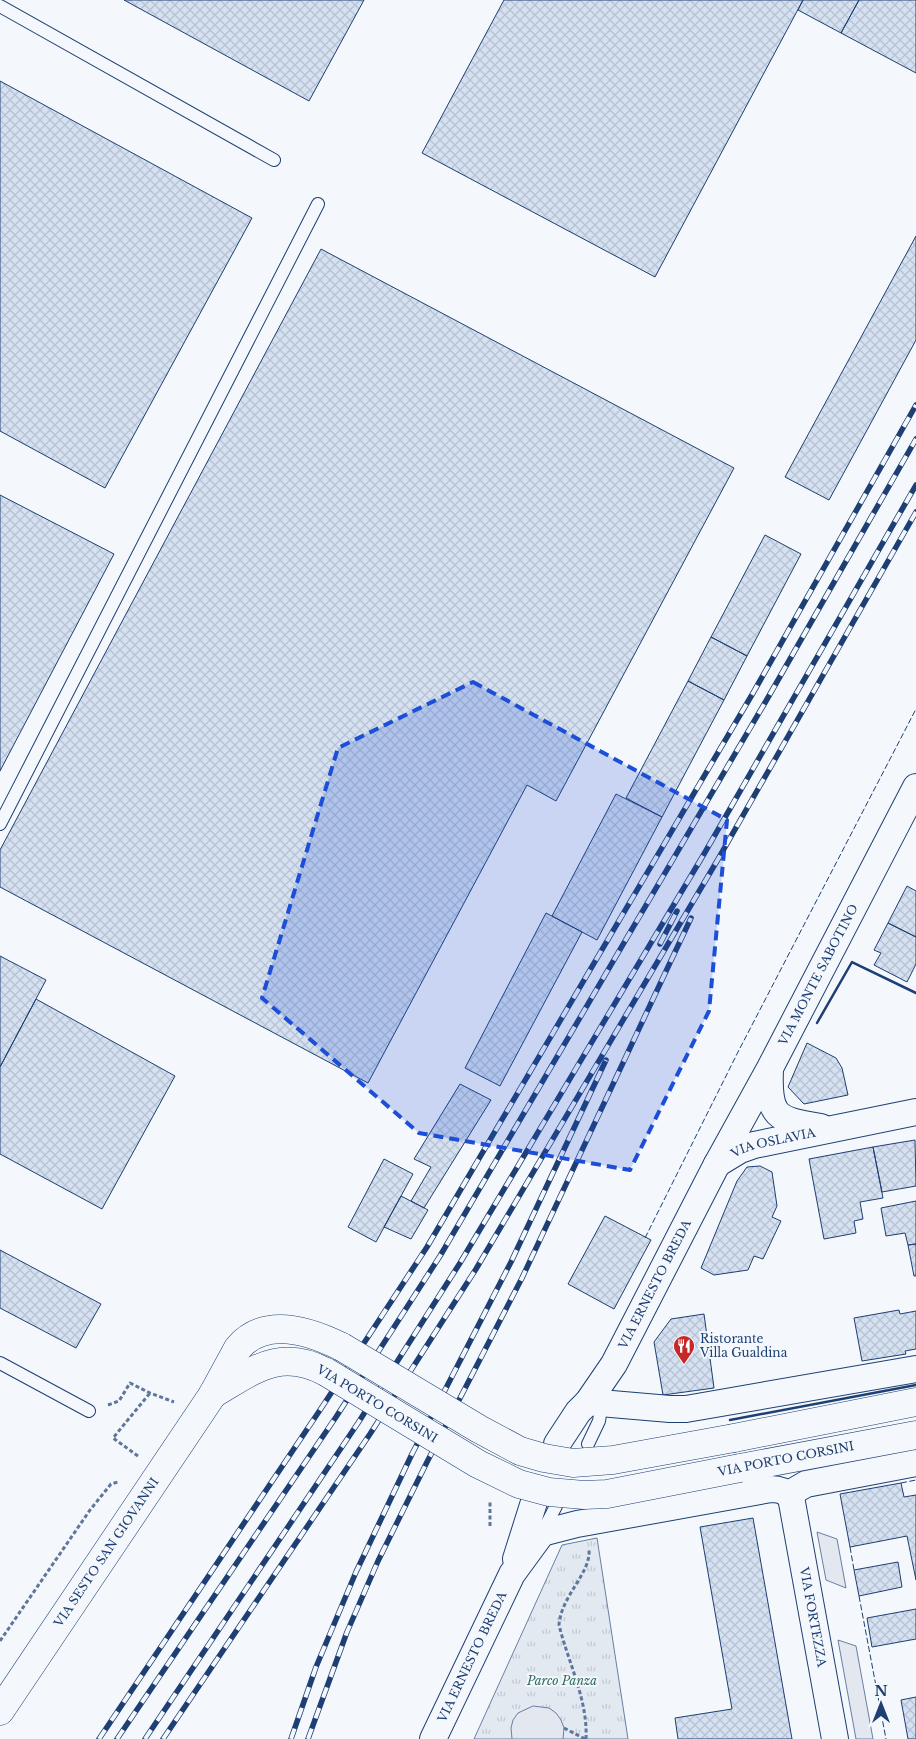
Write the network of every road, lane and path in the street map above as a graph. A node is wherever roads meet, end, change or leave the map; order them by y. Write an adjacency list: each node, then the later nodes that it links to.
1 (0, 6): 2 (lane)
2 (274, 160)
3 (318, 204): 5 (lane)
4 (913, 797): 6 (street, VIA MONTE SABOTINO)
5 (0, 824)
6 (770, 1068): 8 (street, VIA OSLAVIA); 9 (street, VIA MONTE SABOTINO)
7 (916, 1112): 8 (street, VIA OSLAVIA)
8 (834, 1129): 9 (street, VIA OSLAVIA)
9 (717, 1164): 14 (street, VIA ERNESTO BREDA)
10 (0, 1363): 17 (lane)
11 (916, 1369): 14 (street)
12 (150, 1393): 16 (path); 17 (path); 21 (path)
13 (213, 1394): 15 (street, bridge); 18 (street, VIA PORTO CORSINI, bridge); 27 (street, VIA SESTO SAN GIOVANNI)
14 (595, 1402): 19 (street, VIA ERNESTO BREDA); 20 (lane, VIA ERNESTO BREDA)
15 (916, 1402)
16 (177, 1403)
17 (89, 1411)
18 (916, 1435)
19 (557, 1444)
20 (588, 1444)
21 (140, 1457)
22 (916, 1463): 24 (street)
23 (120, 1482): 26 (path)
24 (791, 1497): 29 (street, VIA ERNESTO BREDA); 31 (street, VIA FORTEZZA)
25 (588, 1546): 30 (path)
26 (0, 1641)
27 (0, 1711)
28 (564, 1728): 30 (path)
29 (433, 1739)
30 (585, 1739)
31 (836, 1739)

